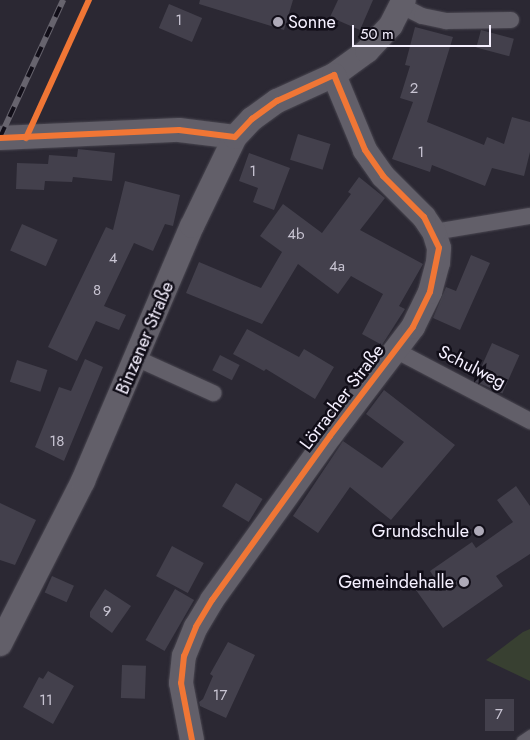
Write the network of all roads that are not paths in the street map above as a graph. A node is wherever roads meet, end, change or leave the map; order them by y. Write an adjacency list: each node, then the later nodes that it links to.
1 (403, 3): 2 (street); 3 (street, Binzener Straße)
2 (511, 20)
3 (334, 75): 4 (street, Binzener Straße); 7 (street, Lörracher Straße)
4 (235, 137): 5 (street); 9 (street, Binzener Straße)
5 (0, 138)
6 (530, 216): 7 (street)
7 (434, 232): 8 (street, Lörracher Straße)
8 (395, 350): 11 (street, Schulweg); 14 (street, Lörracher Straße)
9 (136, 358): 10 (street); 12 (street, Binzener Straße)
10 (213, 393)
11 (530, 421)
12 (0, 644)
13 (530, 734): 15 (lane)
14 (192, 740)
15 (520, 740)

